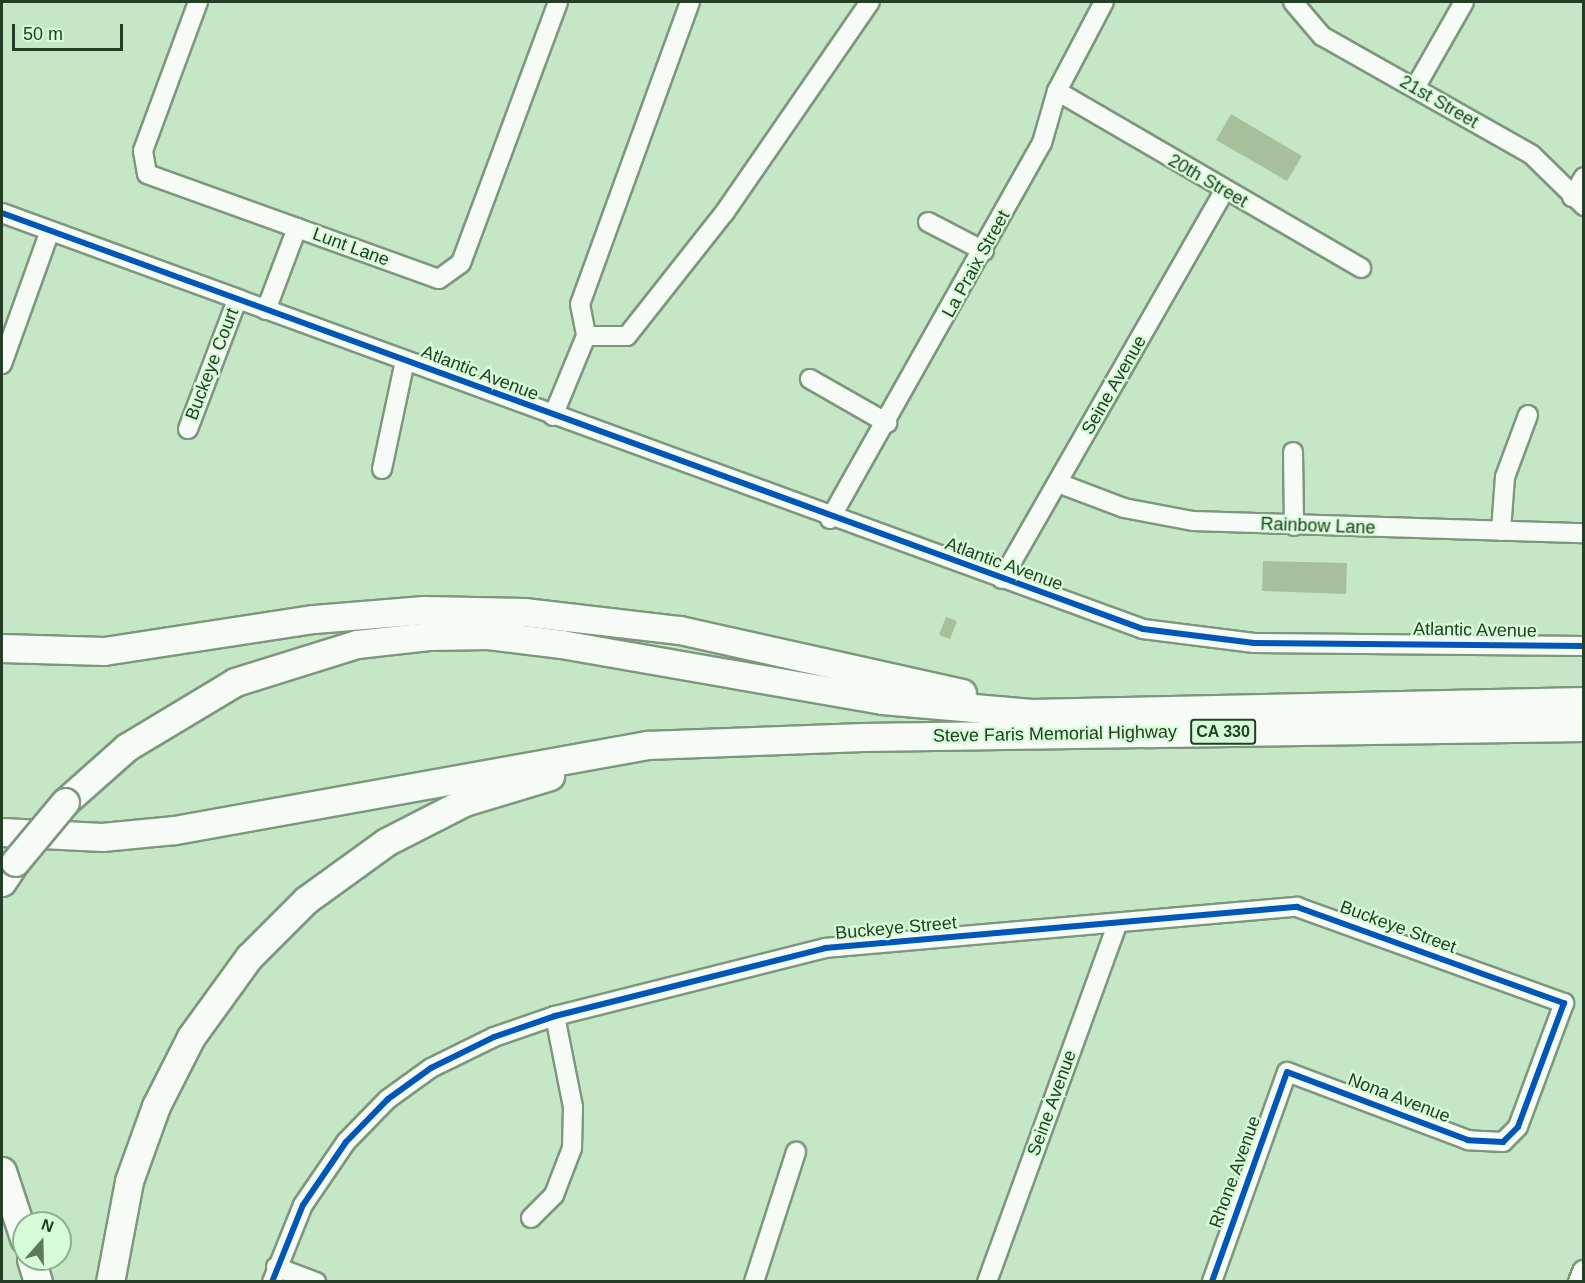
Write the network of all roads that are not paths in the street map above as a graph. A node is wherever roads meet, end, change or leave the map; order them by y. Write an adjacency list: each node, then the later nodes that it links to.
1 (198, 2): 15 (street, Lunt Lane)
2 (558, 2): 15 (street, Lunt Lane)
3 (690, 2): 21 (street)
4 (870, 2): 21 (street)
5 (1104, 2): 9 (street, La Praix Street)
6 (1293, 2): 8 (street, 21st Street)
7 (1464, 2): 8 (street)
8 (1415, 88): 12 (street, 21st Street)
9 (1057, 90): 11 (street, 20th Street); 17 (street, La Praix Street)
10 (1584, 177): 12 (street)
11 (1224, 191): 18 (street, 20th Street); 31 (street, Seine Avenue)
12 (1578, 202)
13 (2, 213): 16 (street, Atlantic Avenue)
14 (928, 222): 17 (street)
15 (297, 228): 20 (street)
16 (50, 231): 19 (street, Atlantic Avenue); 23 (street)
17 (984, 251): 27 (street, La Praix Street)
18 (1361, 268)
19 (237, 300): 20 (street, Atlantic Avenue); 28 (street, Buckeye Court)
20 (266, 310): 22 (street, Atlantic Avenue)
21 (586, 336): 26 (street)
22 (405, 361): 26 (street, Atlantic Avenue); 30 (street)
23 (2, 364)
24 (810, 379): 27 (street)
25 (1528, 415): 34 (street)
26 (553, 417): 32 (street, Atlantic Avenue)
27 (887, 423): 32 (street, La Praix Street)
28 (188, 429)
29 (1293, 452): 33 (street)
30 (382, 469)
31 (1058, 483): 33 (street, Rainbow Lane); 36 (street, Seine Avenue)
32 (830, 519): 36 (street, Atlantic Avenue)
33 (1294, 526): 34 (street, Rainbow Lane)
34 (1501, 531): 35 (street, Rainbow Lane)
35 (1584, 533)
36 (1002, 579): 37 (street, Atlantic Avenue)
37 (1584, 646)
38 (2, 648): 40 (highway)
39 (1584, 701): 40 (highway)
40 (1317, 705): 44 (highway, bridge)
41 (1584, 727): 42 (highway, Steve Faris Memorial Highway / CA 330)
42 (743, 741): 43 (highway); 55 (highway)
43 (2, 832)
44 (8, 872)
45 (1117, 925): 46 (street, Buckeye Street); 48 (street, Buckeye Street); 58 (street, Seine Avenue)
46 (555, 1016): 52 (street); 54 (street, Buckeye Street)
47 (1287, 1072): 48 (street, Nona Avenue); 59 (street, Rhone Avenue)
48 (1503, 1142)
49 (796, 1152): 57 (street)
50 (2, 1171): 51 (highway)
51 (15, 1211)
52 (531, 1218)
53 (1584, 1272): 60 (main road)
54 (274, 1274): 56 (street)
55 (110, 1281)
56 (316, 1281)
57 (754, 1281)
58 (987, 1281)
59 (1212, 1281)
60 (1580, 1281)

